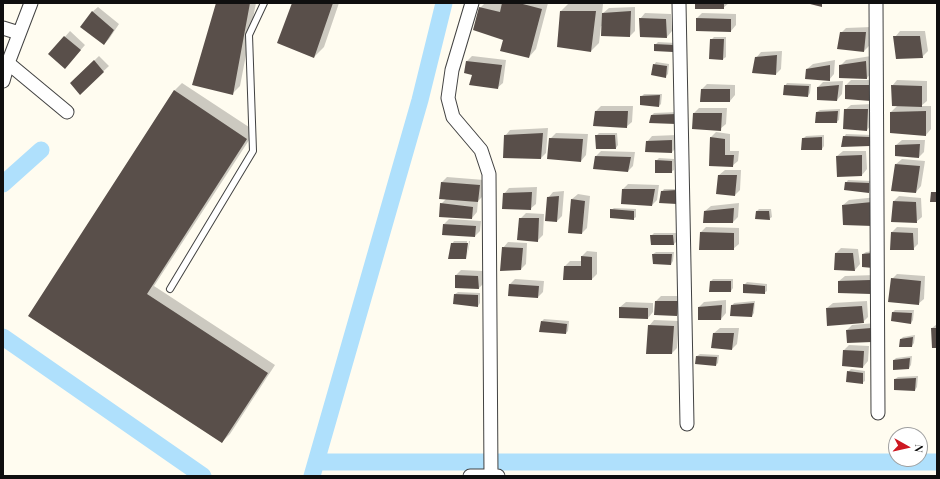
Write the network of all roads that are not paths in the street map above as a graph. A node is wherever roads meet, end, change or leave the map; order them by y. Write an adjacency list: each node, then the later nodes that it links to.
1 (31, 3): 7 (street)
2 (264, 3): 11 (lane)
3 (472, 3): 14 (street)
4 (679, 3): 13 (street)
5 (876, 3): 12 (street)
6 (3, 28): 7 (street)
7 (19, 33): 8 (street)
8 (8, 63): 9 (street); 10 (street)
9 (3, 81)
10 (67, 112)
11 (170, 289)
12 (878, 413)
13 (687, 424)
14 (494, 474): 15 (street)
15 (470, 476)

